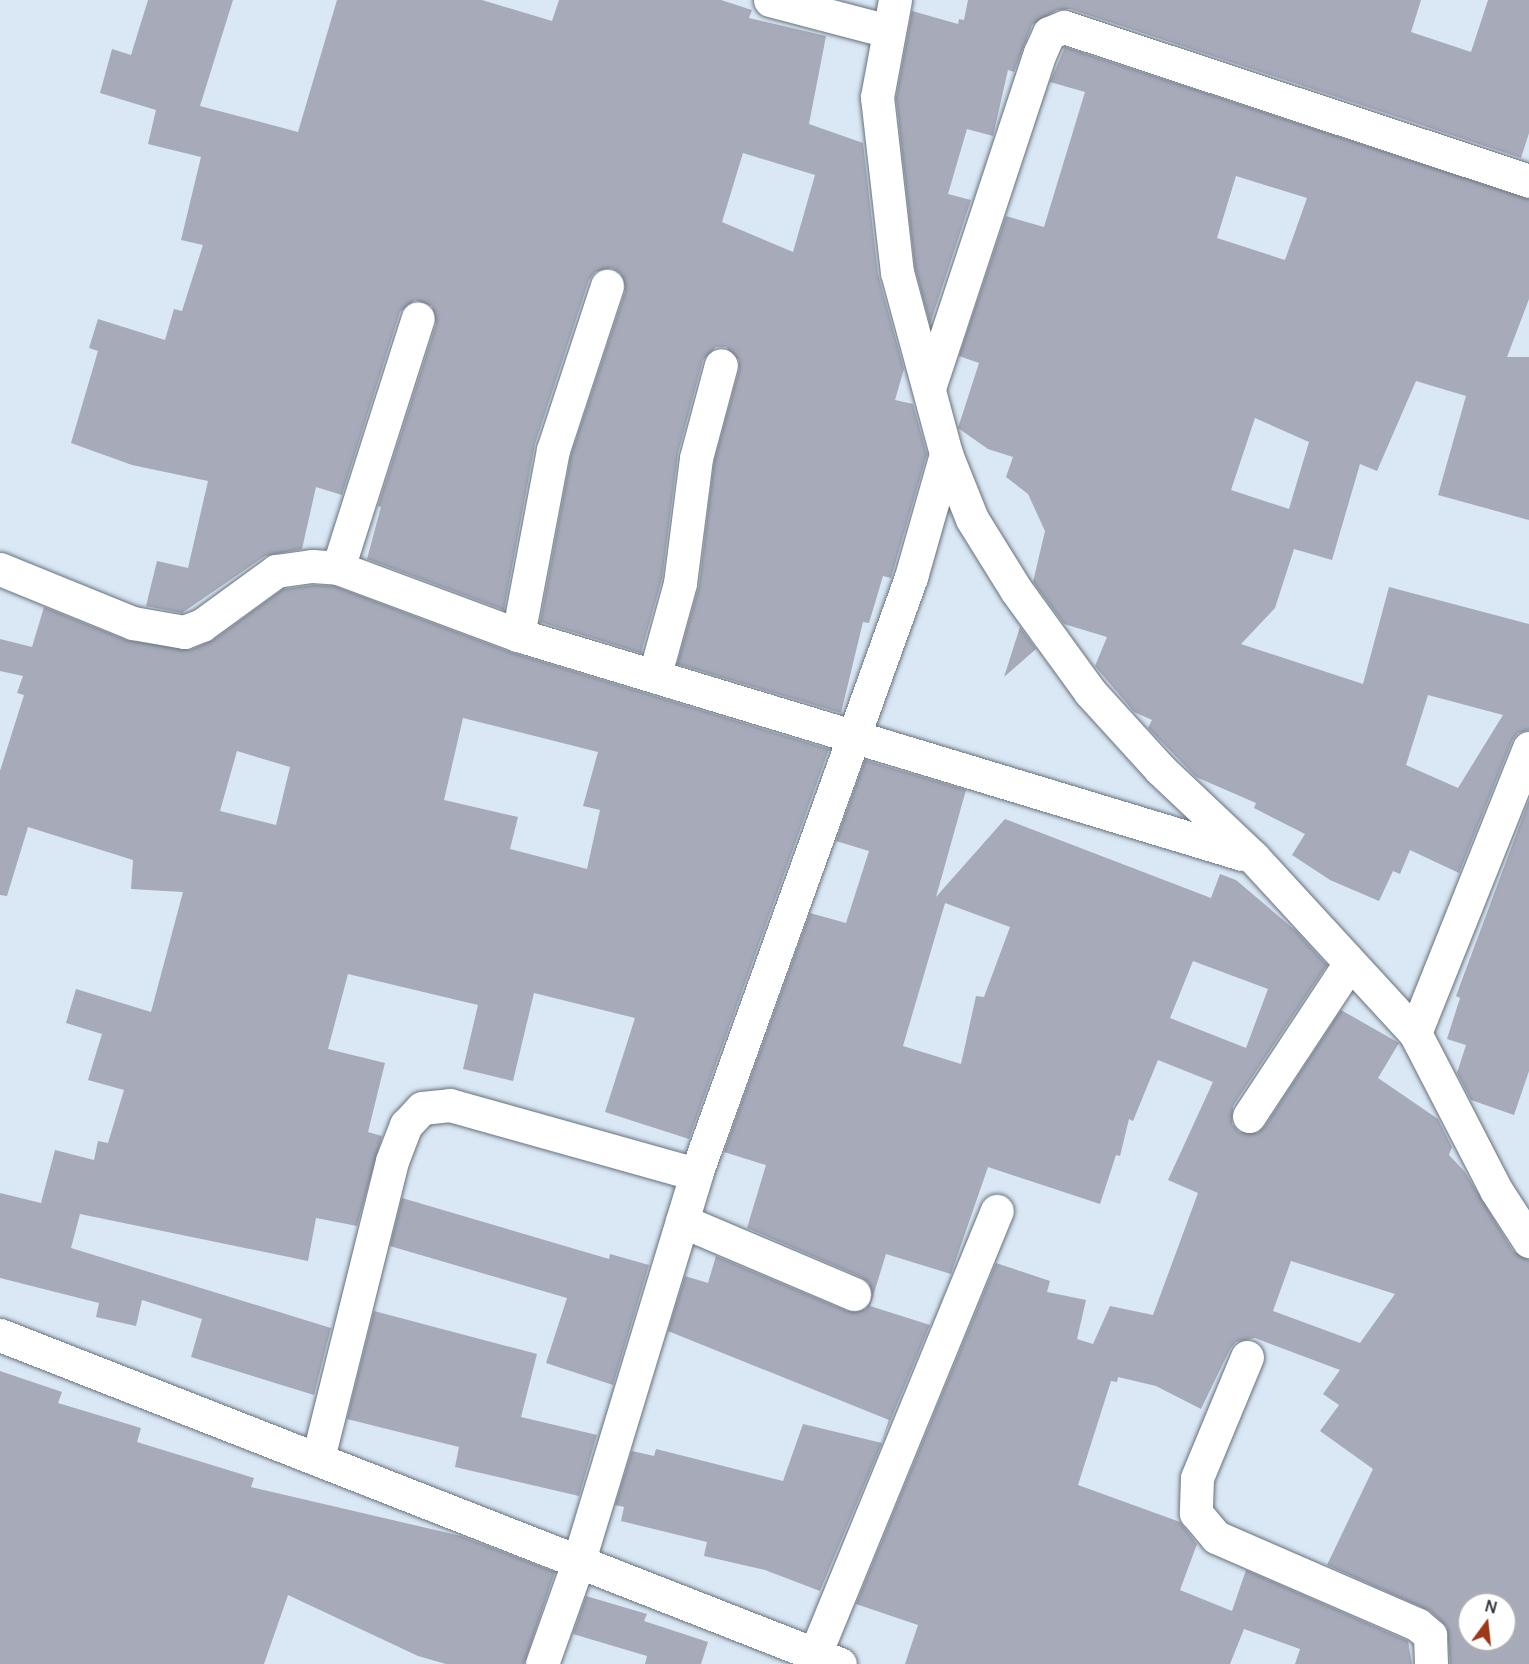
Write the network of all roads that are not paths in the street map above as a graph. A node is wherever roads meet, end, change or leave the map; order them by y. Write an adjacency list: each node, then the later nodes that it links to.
1 (770, 0): 3 (street)
2 (1067, 0): 4 (street)
3 (891, 15): 9 (street)
4 (1049, 33): 5 (street); 9 (street)
5 (1529, 180)
6 (607, 286): 13 (street)
7 (418, 318): 11 (street)
8 (721, 365): 14 (street)
9 (929, 388): 10 (street)
10 (946, 454): 15 (street); 17 (street)
11 (338, 568): 12 (street); 13 (street)
12 (0, 569)
13 (518, 636): 14 (street)
14 (655, 674): 15 (street)
15 (855, 735): 17 (street); 21 (street)
16 (1529, 748): 19 (street)
17 (1253, 857): 18 (street)
18 (1350, 963): 19 (street); 20 (street)
19 (1415, 1033): 24 (street)
20 (1249, 1116)
21 (696, 1174): 23 (street); 28 (street)
22 (997, 1211): 30 (street)
23 (682, 1221): 25 (street); 29 (street)
24 (1529, 1241)
25 (854, 1294)
26 (0, 1335): 28 (street)
27 (1247, 1357): 32 (street)
28 (318, 1458): 29 (street)
29 (579, 1560): 30 (street); 31 (street)
30 (828, 1659)
31 (542, 1664)
32 (1431, 1664)

